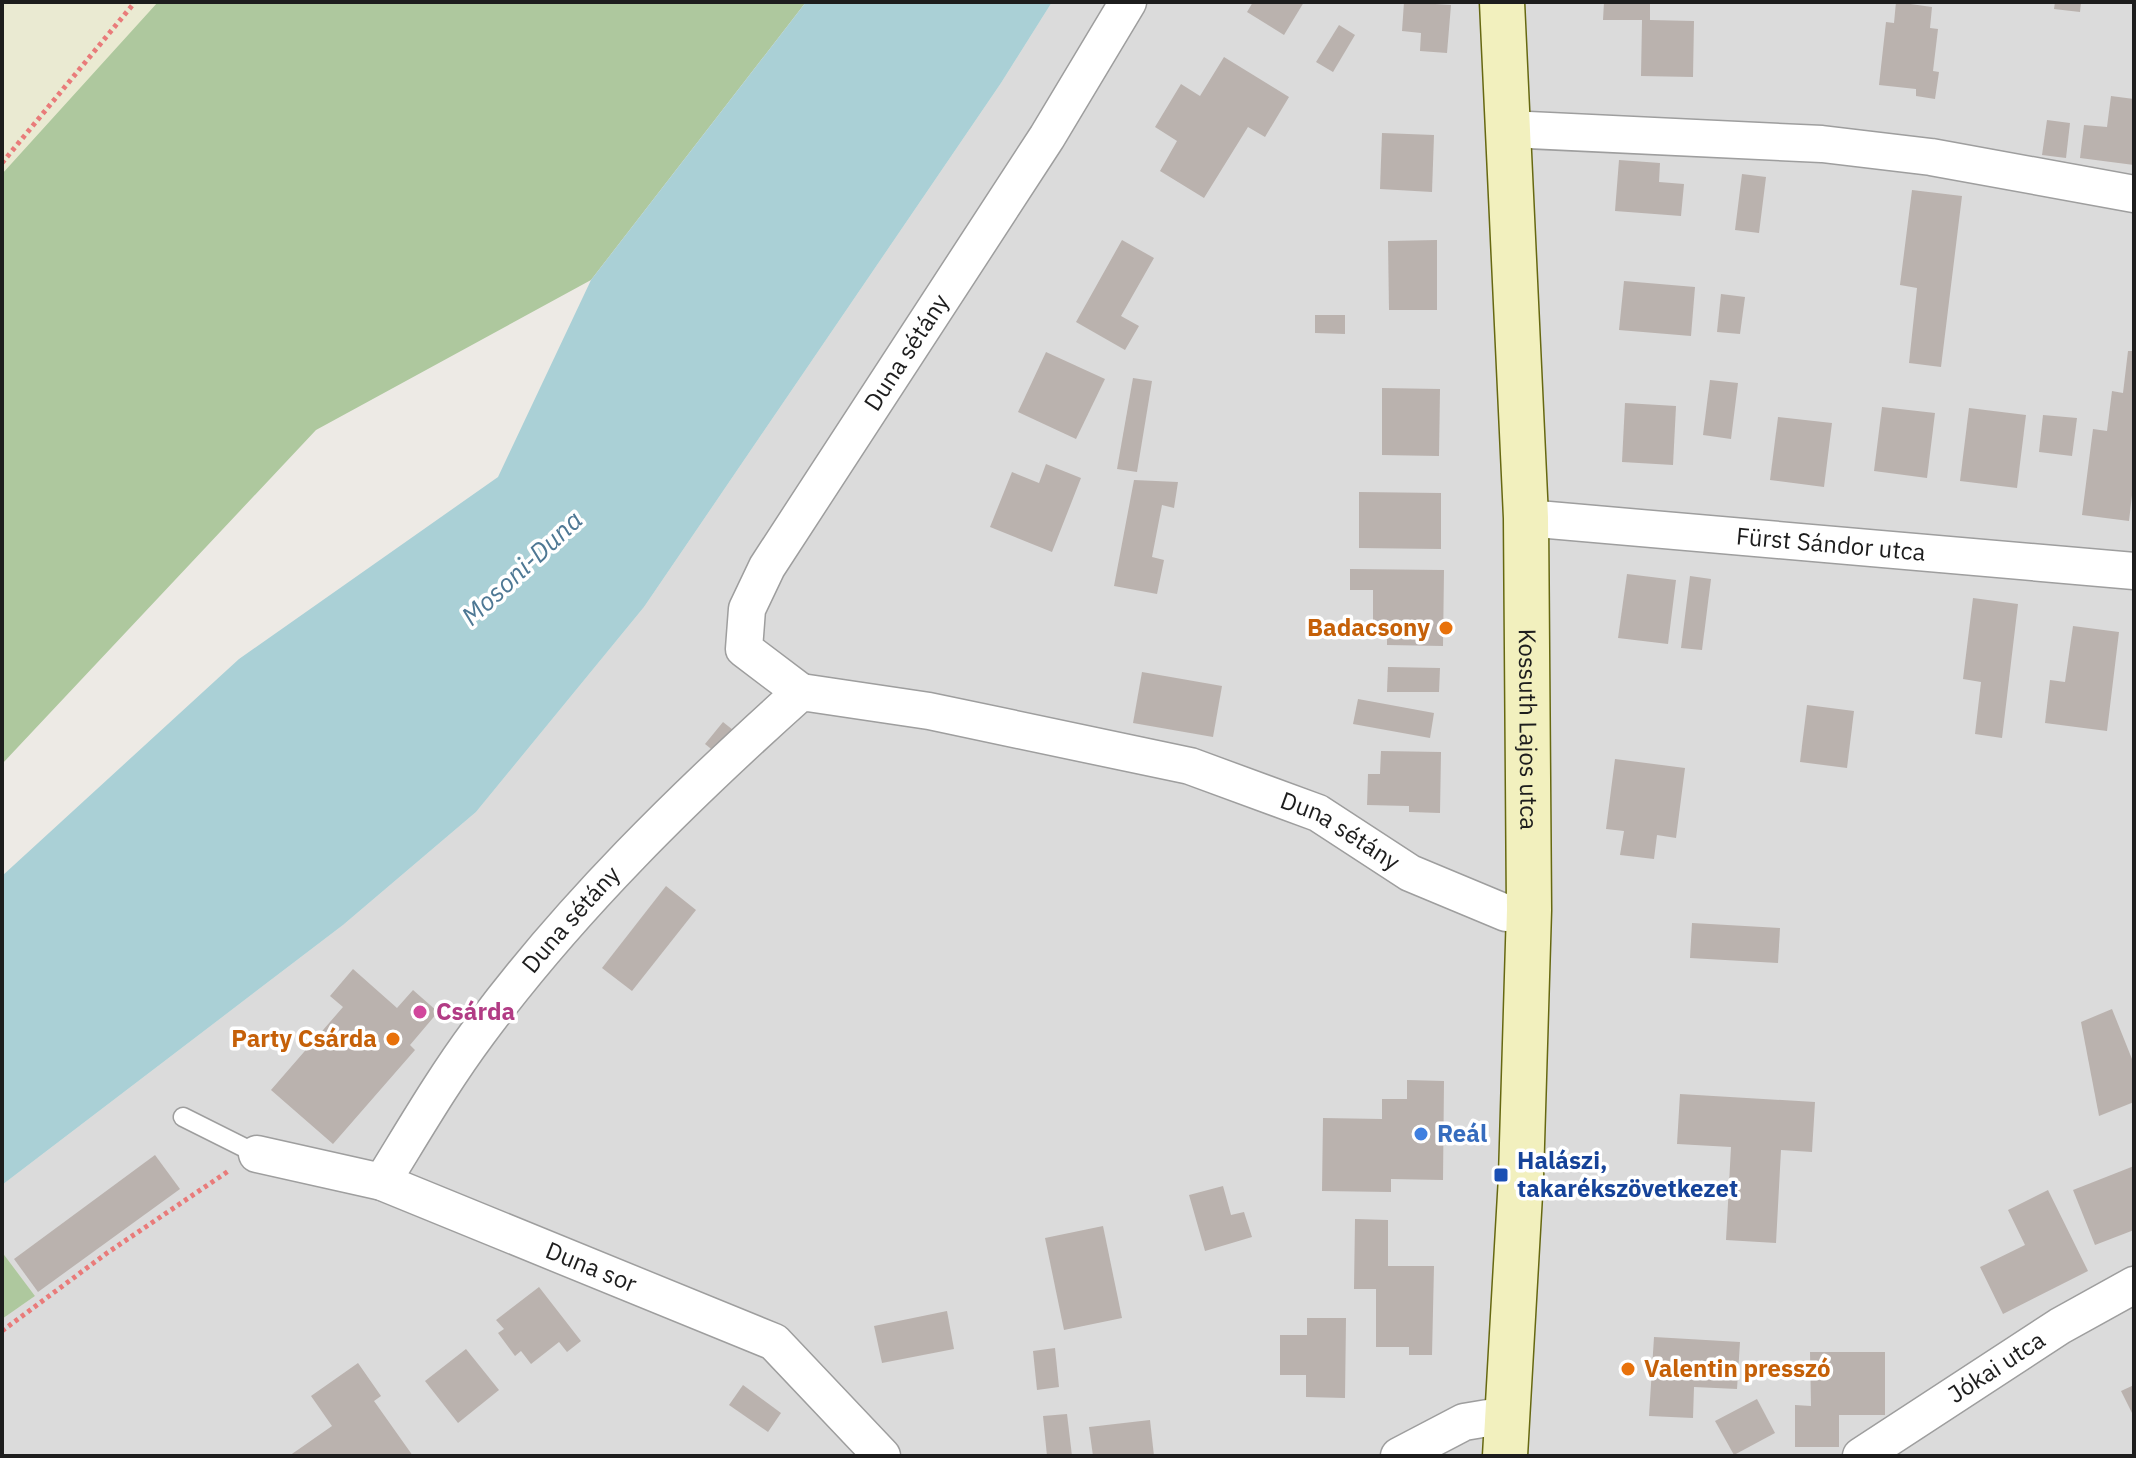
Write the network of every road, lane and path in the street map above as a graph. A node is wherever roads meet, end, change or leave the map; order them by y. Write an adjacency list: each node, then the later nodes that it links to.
1 (135, 2): 5 (path)
2 (1128, 2): 9 (street, Duna sétány)
3 (1502, 2): 4 (main road, Kossuth Lajos utca)
4 (1498, 122): 6 (street); 7 (main road, Kossuth Lajos utca)
5 (2, 163)
6 (2134, 194)
7 (1519, 541): 8 (street, Fürst Sándor utca); 10 (main road, Kossuth Lajos utca)
8 (2134, 571)
9 (801, 692): 10 (street, Duna sétány); 13 (street, Duna sétány)
10 (1529, 910): 16 (main road, Kossuth Lajos utca)
11 (183, 1117): 12 (lane)
12 (257, 1154): 13 (street, Duna sor); 15 (path)
13 (382, 1182): 17 (street, Duna sor)
14 (2134, 1285): 19 (street, Jókai utca)
15 (2, 1331)
16 (1506, 1436): 18 (street)
17 (882, 1456)
18 (1399, 1456)
19 (1861, 1456)

